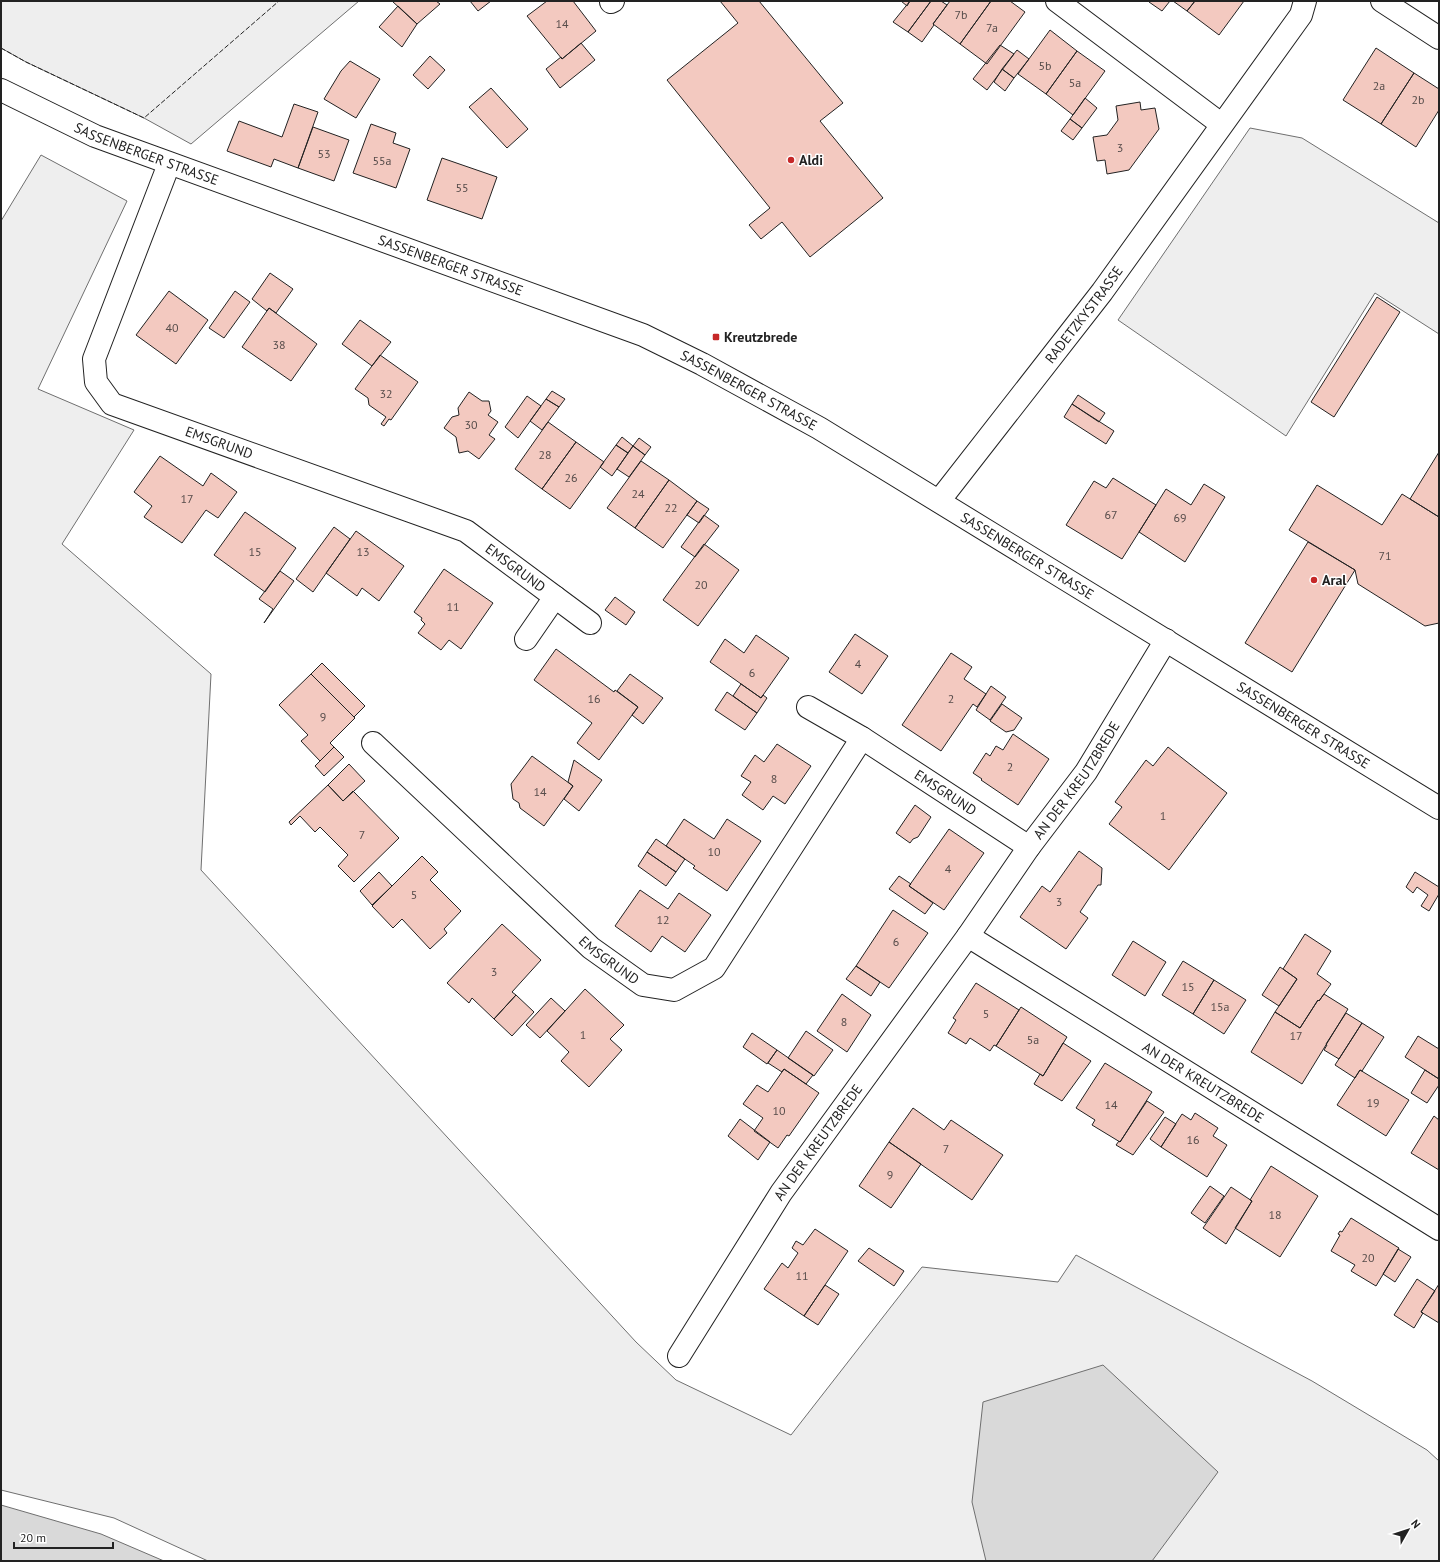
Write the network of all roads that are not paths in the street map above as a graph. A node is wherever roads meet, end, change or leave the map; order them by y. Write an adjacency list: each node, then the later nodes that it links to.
1 (1057, 1): 6 (street)
2 (1305, 1): 6 (street, RADETZKYSTRASSE)
3 (1382, 1): 4 (street)
4 (1439, 38)
5 (1, 90): 7 (street, SASSENBERGER STRASSE)
6 (1222, 124): 8 (street, RADETZKYSTRASSE)
7 (169, 164): 8 (street, SASSENBERGER STRASSE); 9 (street, EMSGRUND)
8 (940, 502): 12 (street, SASSENBERGER STRASSE)
9 (554, 597): 10 (street, EMSGRUND); 11 (street, EMSGRUND)
10 (590, 624)
11 (526, 639)
12 (1166, 640): 16 (street, SASSENBERGER STRASSE); 17 (street, AN DER KREUTZBREDE)
13 (808, 707): 14 (street, EMSGRUND)
14 (862, 738): 15 (street, EMSGRUND); 17 (street, EMSGRUND)
15 (373, 743)
16 (1439, 808)
17 (1029, 847): 18 (street, AN DER KREUTZBREDE)
18 (968, 936): 19 (street, AN DER KREUTZBREDE); 20 (street, AN DER KREUTZBREDE)
19 (1439, 1229)
20 (679, 1356)

